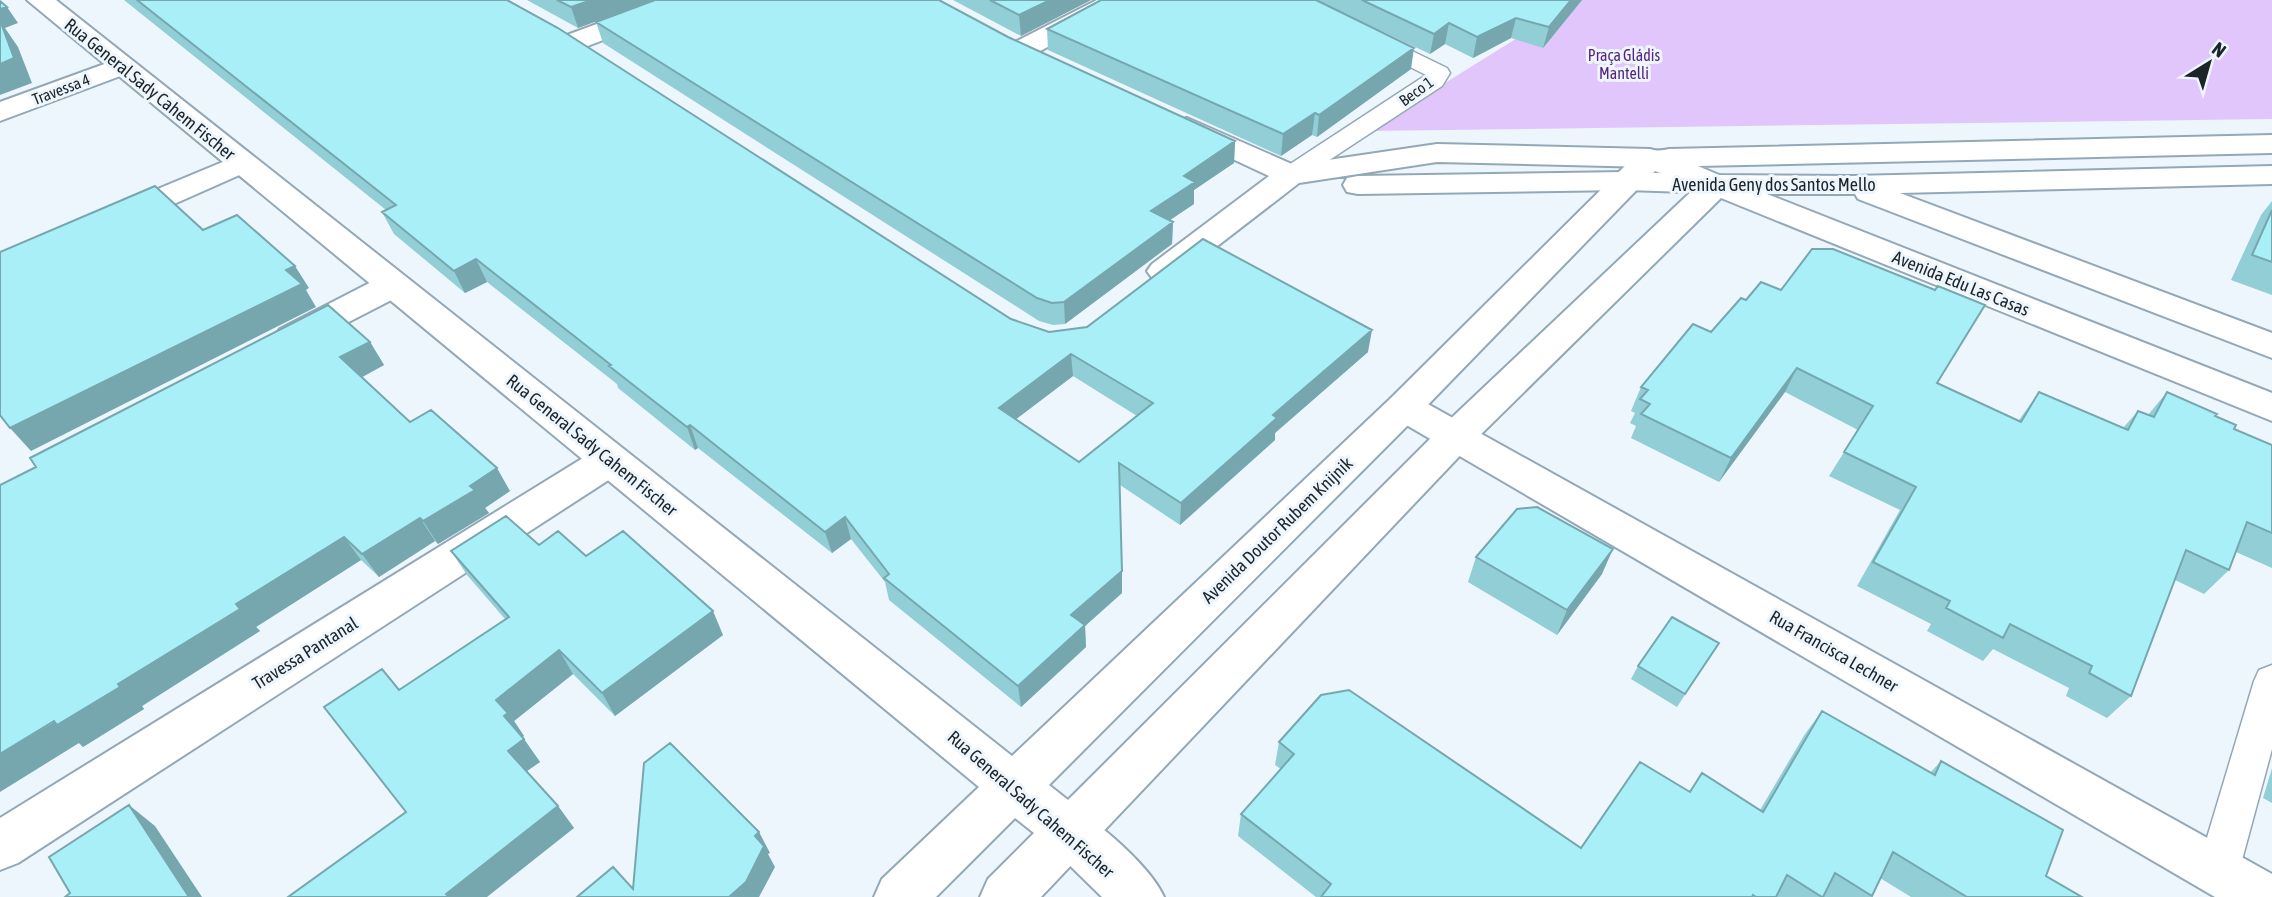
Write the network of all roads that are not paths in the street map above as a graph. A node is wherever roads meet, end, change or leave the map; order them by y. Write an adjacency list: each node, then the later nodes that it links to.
1 (40, 0): 7 (street, Rua General Sady Cahem Fischer)
2 (686, 0): 6 (street)
3 (1116, 0): 5 (street)
4 (1356, 30): 15 (lane, Beco 1)
5 (1021, 50)
6 (611, 64)
7 (121, 66): 8 (street, Travessa 4); 12 (street, Rua General Sady Cahem Fischer)
8 (0, 112)
9 (1167, 118): 15 (street)
10 (2272, 144): 11 (street, Avenida Geny dos Santos Mello)
11 (1774, 156): 13 (street, Avenida Geny dos Santos Mello); 17 (street)
12 (242, 163): 18 (street); 19 (street, Rua General Sady Cahem Fischer)
13 (1638, 170): 15 (street, Avenida Geny dos Santos Mello); 16 (street, Avenida Edu Las Casas); 23 (street, Avenida Doutor Rubem Knijnik)
14 (2272, 175): 17 (street, Avenida Geny dos Santos Mello)
15 (1283, 180): 20 (street)
16 (1717, 184): 17 (street, Avenida Geny dos Santos Mello); 24 (street, Avenida Edu Las Casas); 25 (street)
17 (1852, 185): 21 (street)
18 (89, 229)
19 (394, 285): 22 (street); 26 (street, Rua General Sady Cahem Fischer)
20 (1138, 291)
21 (2272, 346)
22 (258, 355)
23 (1404, 407): 25 (street, Rua Francisca Lechner); 28 (street, Avenida Doutor Rubem Knijnik)
24 (2272, 408)
25 (1457, 435): 29 (street); 31 (street, Rua Francisca Lechner)
26 (610, 460): 28 (street, Rua General Sady Cahem Fischer); 30 (street, Travessa Pantanal)
27 (2272, 681): 31 (lane)
28 (1013, 785): 29 (street, Rua General Sady Cahem Fischer); 32 (street, Avenida Doutor Rubem Knijnik)
29 (1069, 831): 33 (street); 34 (street, Rua General Sady Cahem Fischer)
30 (0, 846)
31 (2218, 871): 35 (street, Rua Francisca Lechner)
32 (900, 897)
33 (1006, 897)
34 (1138, 897)
35 (2264, 897)

